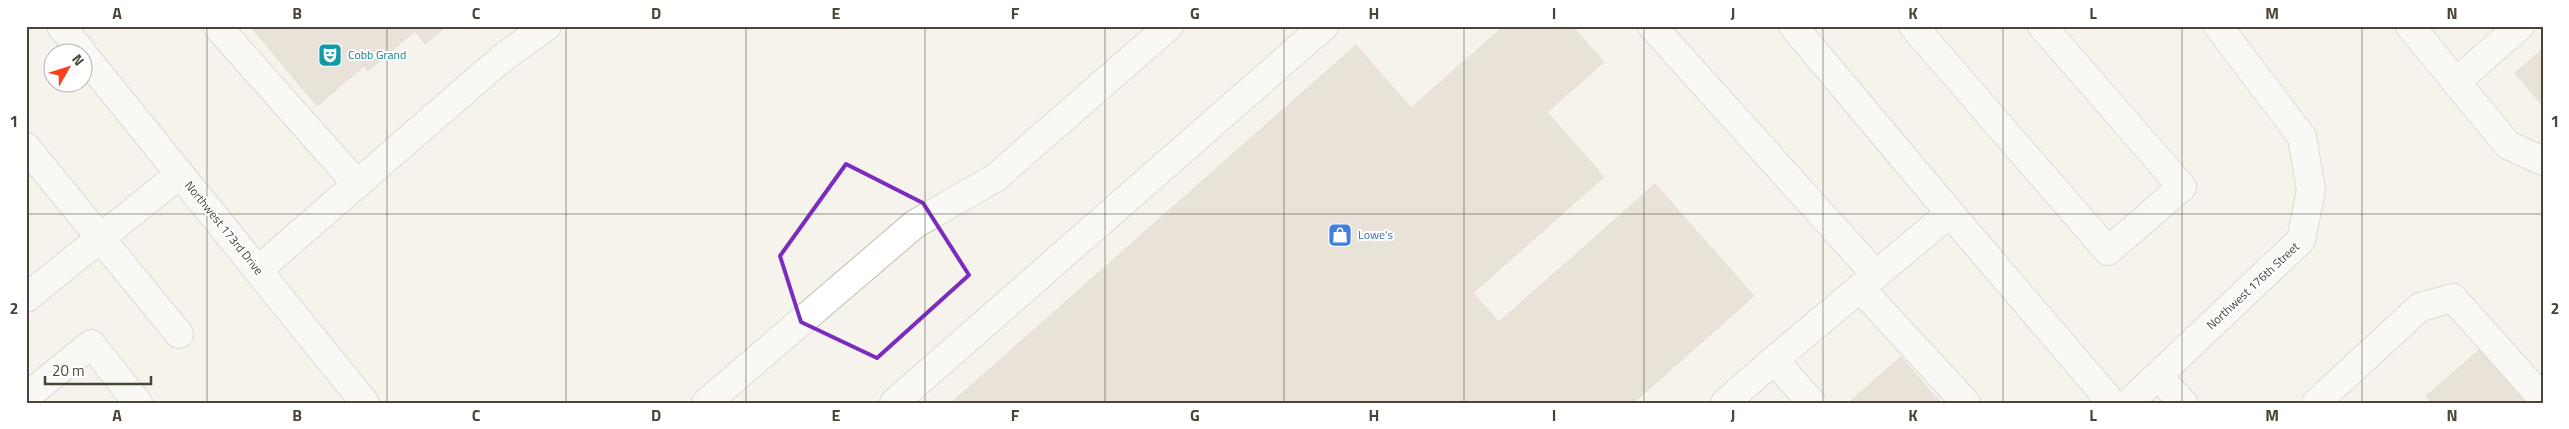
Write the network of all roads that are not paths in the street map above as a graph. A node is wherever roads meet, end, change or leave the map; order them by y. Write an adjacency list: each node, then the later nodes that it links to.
1 (61, 26): 13 (street, Northwest 173rd Drive)
2 (216, 26): 19 (street)
3 (547, 26): 19 (street)
4 (1169, 26): 33 (street)
5 (1324, 26): 34 (street)
6 (1652, 26): 23 (street)
7 (1793, 26): 20 (street)
8 (1913, 26): 9 (street)
9 (2042, 26)
10 (2218, 26): 27 (street, Northwest 176th Street)
11 (2410, 26): 15 (street)
12 (2520, 26): 15 (street)
13 (73, 42)
14 (92, 65): 18 (street, Northwest 173rd Drive)
15 (2456, 82): 17 (street)
16 (26, 147): 21 (street)
17 (2543, 161)
18 (180, 174): 21 (street); 22 (street, Northwest 173rd Drive)
19 (357, 184): 22 (street)
20 (1950, 214): 23 (street); 38 (street)
21 (100, 238): 24 (street); 25 (street)
22 (258, 270): 32 (street, Northwest 173rd Drive)
23 (1868, 281): 26 (street); 37 (street)
24 (26, 298)
25 (179, 334)
26 (1774, 360): 35 (street); 36 (street)
27 (2158, 376): 39 (street, Northwest 176th Street); 40 (street)
28 (26, 397): 31 (street)
29 (2543, 399): 30 (street)
30 (2317, 402)
31 (138, 403)
32 (365, 403)
33 (706, 403)
34 (894, 403)
35 (1725, 403)
36 (1812, 403)
37 (1966, 403)
38 (2112, 403)
39 (2129, 403)
40 (2183, 403)

